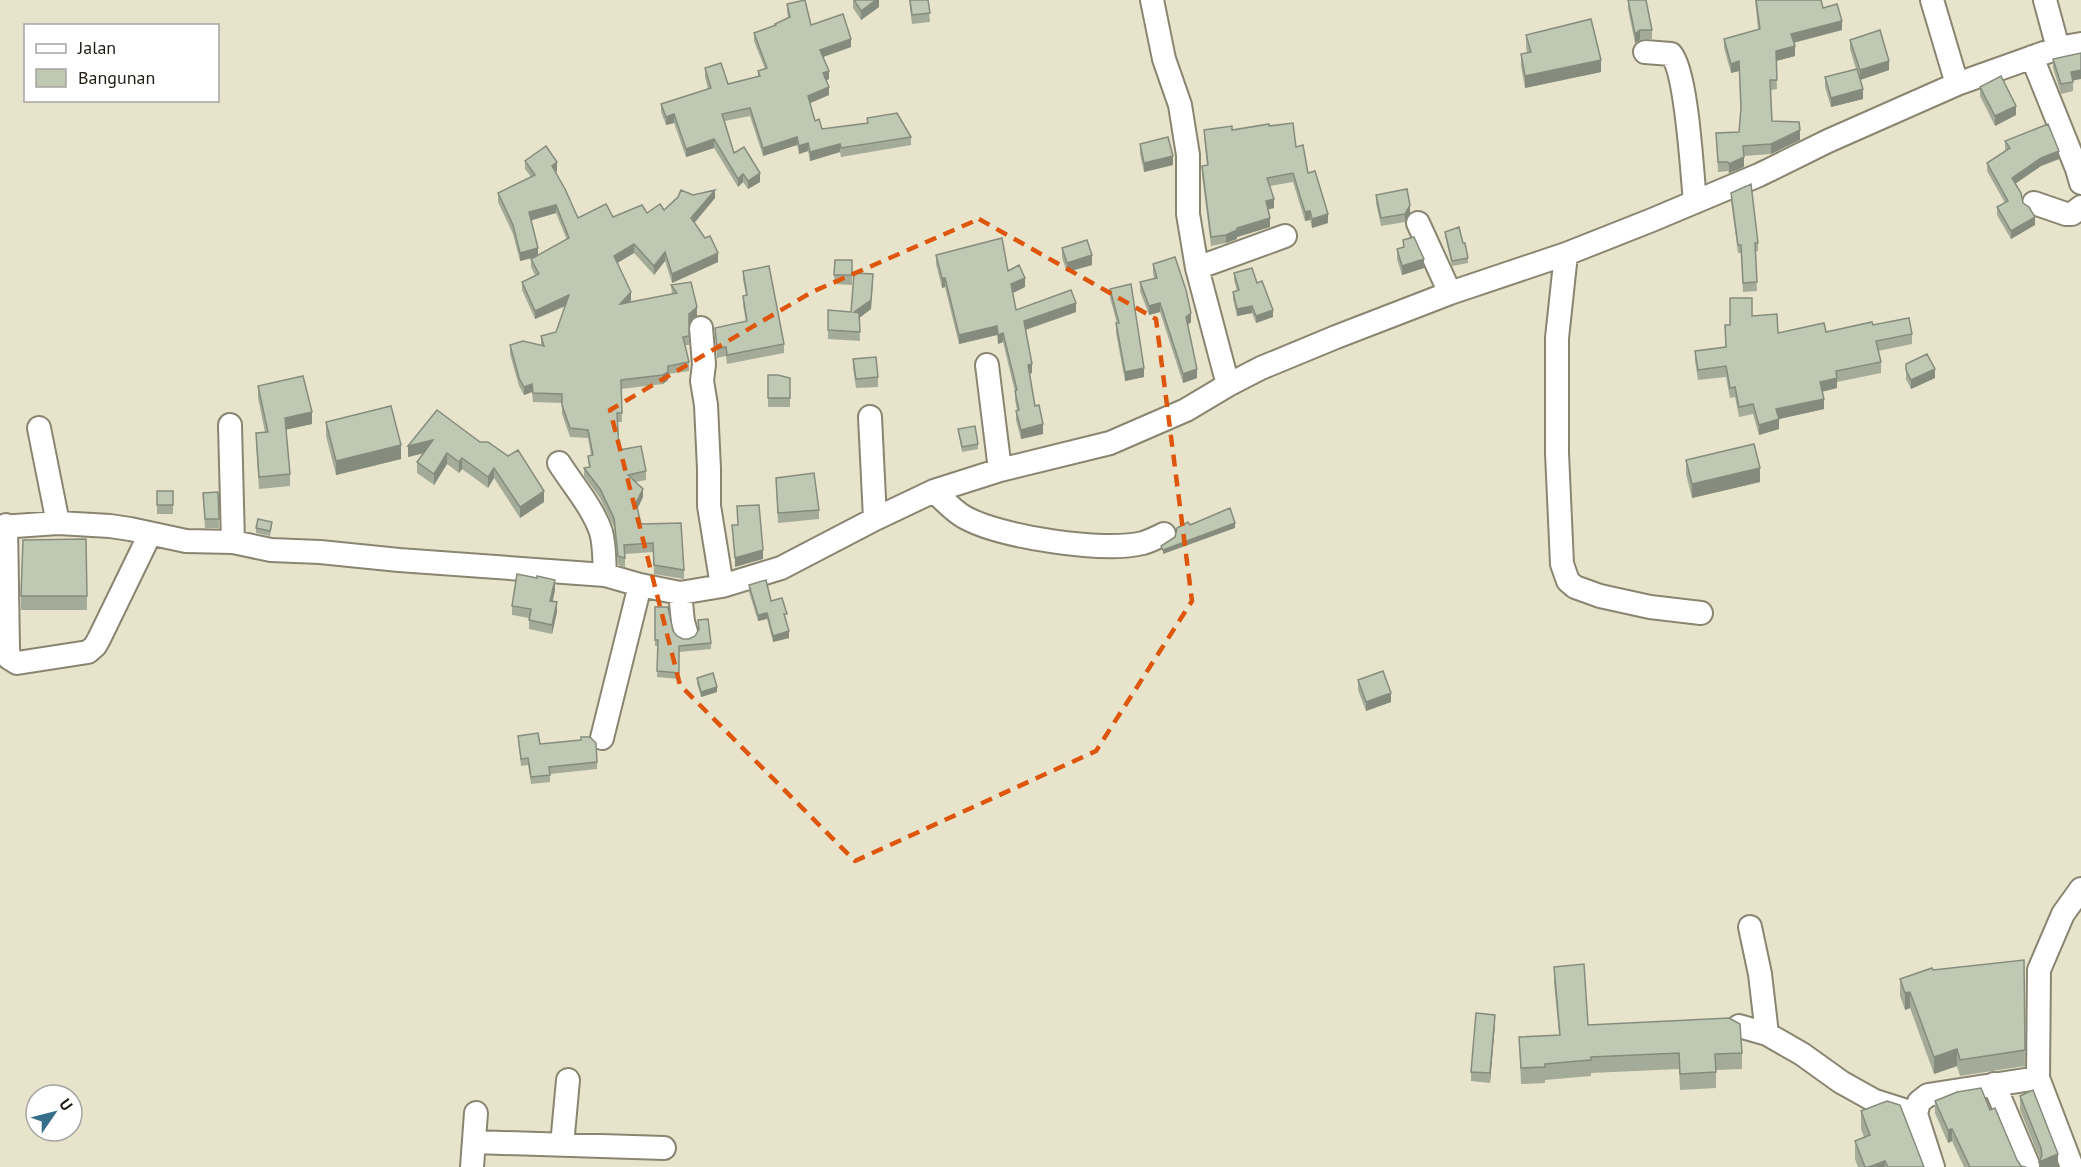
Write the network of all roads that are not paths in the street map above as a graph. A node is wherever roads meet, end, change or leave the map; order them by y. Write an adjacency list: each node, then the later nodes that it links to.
1 (1152, 0): 16 (street)
2 (1932, 0): 8 (street)
3 (2045, 0): 5 (street)
4 (2081, 44): 5 (street)
5 (2058, 48): 7 (street)
6 (1645, 52): 10 (street)
7 (2032, 57): 8 (street); 9 (street)
8 (1957, 84): 10 (street)
9 (2081, 183)
10 (1695, 201): 15 (street)
11 (2034, 202): 12 (street)
12 (2081, 207)
13 (1418, 223): 17 (street)
14 (1285, 236): 16 (street)
15 (1566, 254): 17 (street); 37 (street)
16 (1197, 268): 20 (street)
17 (1450, 293): 20 (street)
18 (701, 328): 35 (street)
19 (987, 365): 25 (street)
20 (1228, 385): 25 (street)
21 (870, 417): 27 (street)
22 (230, 425): 32 (street)
23 (39, 428): 28 (street)
24 (559, 463): 33 (street)
25 (1000, 470): 26 (street)
26 (933, 491): 27 (street); 31 (street)
27 (875, 519): 35 (street)
28 (58, 523): 29 (street); 30 (street)
29 (3, 526): 30 (street)
30 (150, 534): 32 (street)
31 (1164, 534)
32 (233, 542): 33 (street)
33 (605, 575): 34 (street)
34 (640, 585): 36 (street); 39 (street)
35 (722, 586): 36 (street)
36 (680, 592): 38 (street)
37 (1701, 613)
38 (687, 632)
39 (602, 738)
40 (2081, 889): 44 (street)
41 (1750, 927): 43 (street)
42 (1739, 1026): 43 (street)
43 (1767, 1034): 48 (street)
44 (2038, 1078): 46 (street); 55 (street)
45 (568, 1080): 50 (street)
46 (1994, 1084): 48 (street); 54 (street)
47 (476, 1113): 49 (street)
48 (1916, 1114): 53 (street)
49 (474, 1142): 50 (street); 52 (street)
50 (562, 1144): 51 (street)
51 (664, 1148)
52 (472, 1167)
53 (1933, 1167)
54 (2029, 1167)
55 (2072, 1167)

